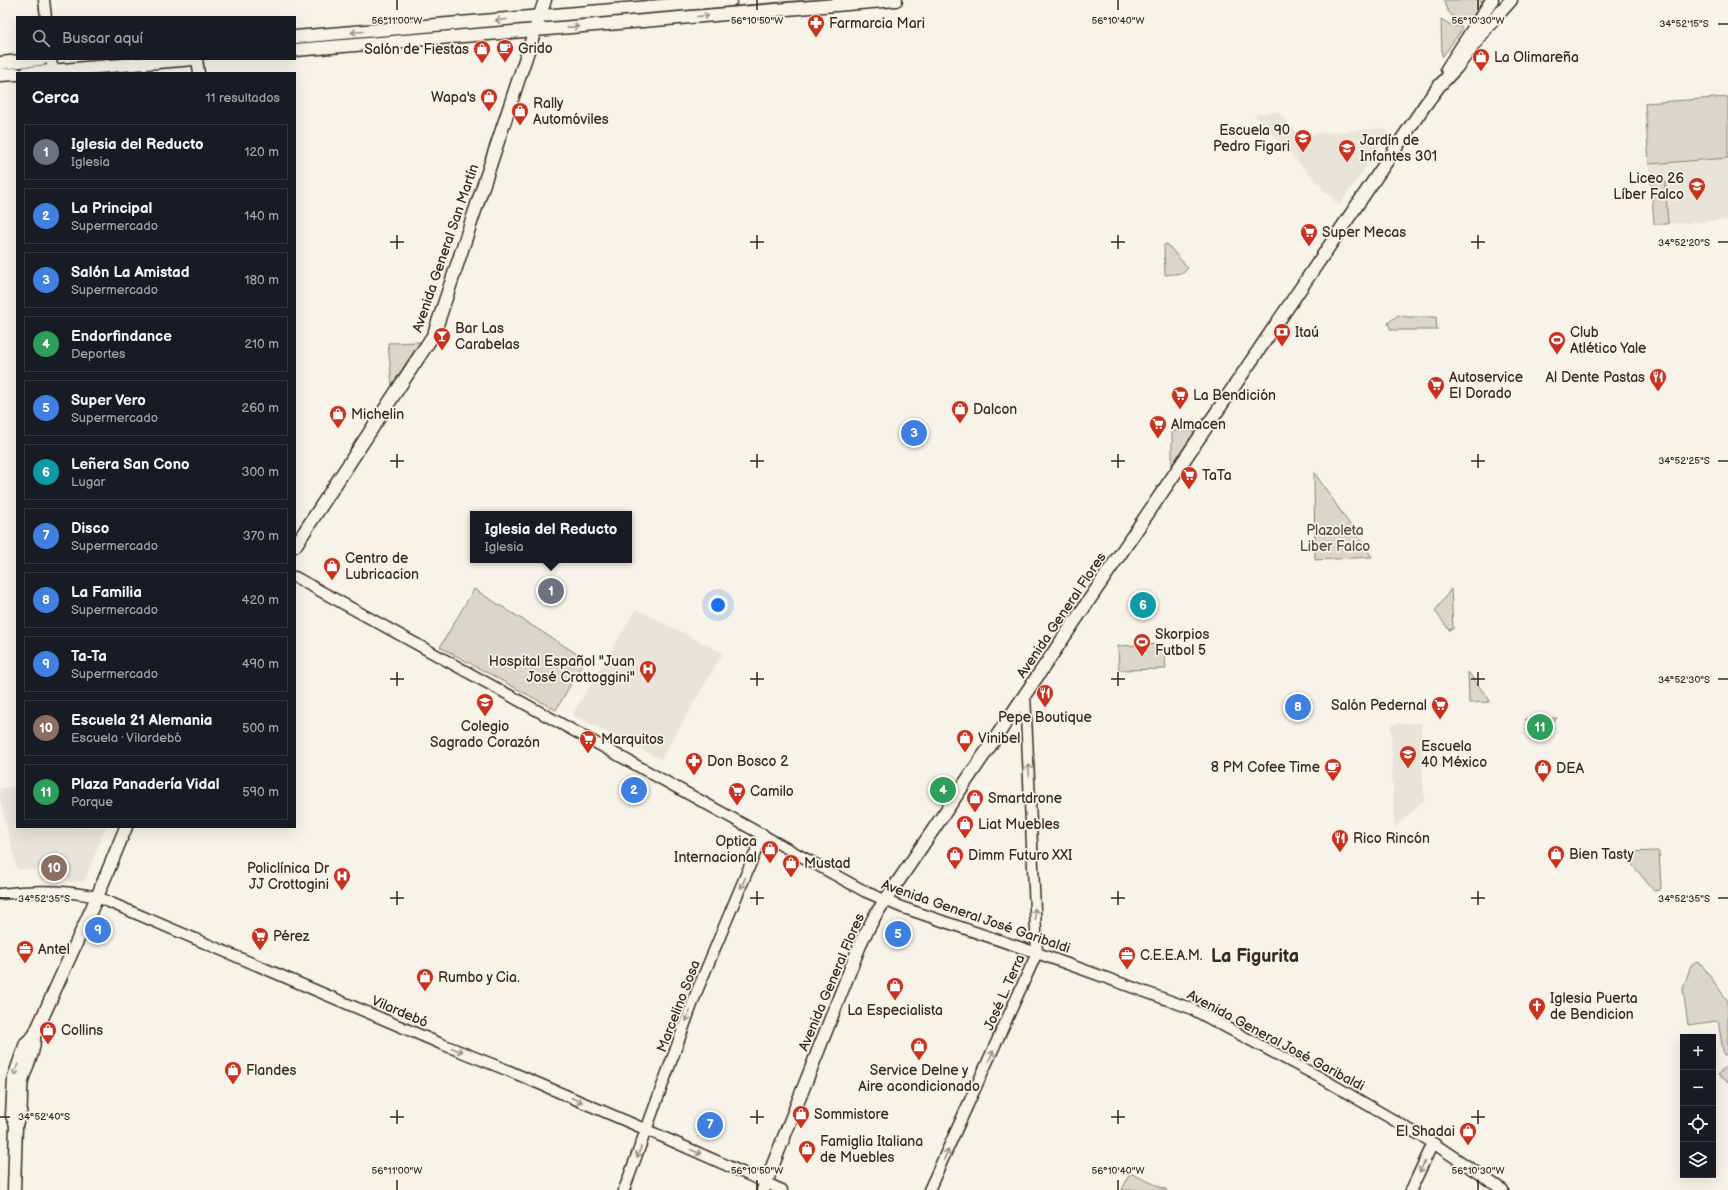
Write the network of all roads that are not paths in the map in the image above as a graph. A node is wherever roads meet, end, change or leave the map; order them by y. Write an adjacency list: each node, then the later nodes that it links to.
1 (44, 0): 7 (street)
2 (545, 0): 8 (main road, Avenida General San Martín)
3 (731, 0): 8 (main road)
4 (896, 0): 9 (main road, one-way to 4)
5 (1492, 0): 21 (main road, Avenida General Flores)
6 (1511, 0): 21 (main road, Avenida General Flores)
7 (46, 16)
8 (540, 16): 9 (main road, Avenida General San Martín); 10 (main road, one-way to 10)
9 (534, 31): 11 (main road); 22 (main road, Avenida General San Martín)
10 (296, 37)
11 (296, 50)
12 (28, 60): 15 (main road)
13 (178, 60): 16 (main road)
14 (197, 60): 18 (street)
15 (0, 62)
16 (52, 68): 17 (main road)
17 (31, 72)
18 (199, 72)
19 (16, 74): 20 (main road)
20 (0, 75)
21 (1439, 86): 24 (main road, Avenida General Flores)
22 (296, 544)
23 (296, 579): 26 (street, Avenida General José Garibaldi)
24 (1025, 694): 29 (main road, Avenida General Flores); 30 (street, José L. Terra, one-way to 24)
25 (126, 828): 28 (main road)
26 (763, 834): 29 (street, Avenida General José Garibaldi); 31 (street, Marcelino Sosa, one-way to 31)
27 (0, 894): 28 (street, Vilardebó)
28 (97, 897): 31 (street, Vilardebó, one-way to 31); 34 (main road)
29 (885, 900): 30 (street, Avenida General José Garibaldi); 33 (main road, Avenida General Flores)
30 (1037, 952): 32 (street, Avenida General José Garibaldi); 37 (street, José L. Terra, one-way to 30)
31 (648, 1130): 33 (street, Vilardebó, one-way to 33); 35 (street, Marcelino Sosa, one-way to 35)
32 (1433, 1143): 38 (street, one-way to 38); 39 (street, Avenida General José Garibaldi)
33 (764, 1186): 36 (street, Vilardebó)
34 (14, 1190)
35 (624, 1190)
36 (782, 1190)
37 (929, 1190)
38 (1411, 1190)
39 (1503, 1190)

